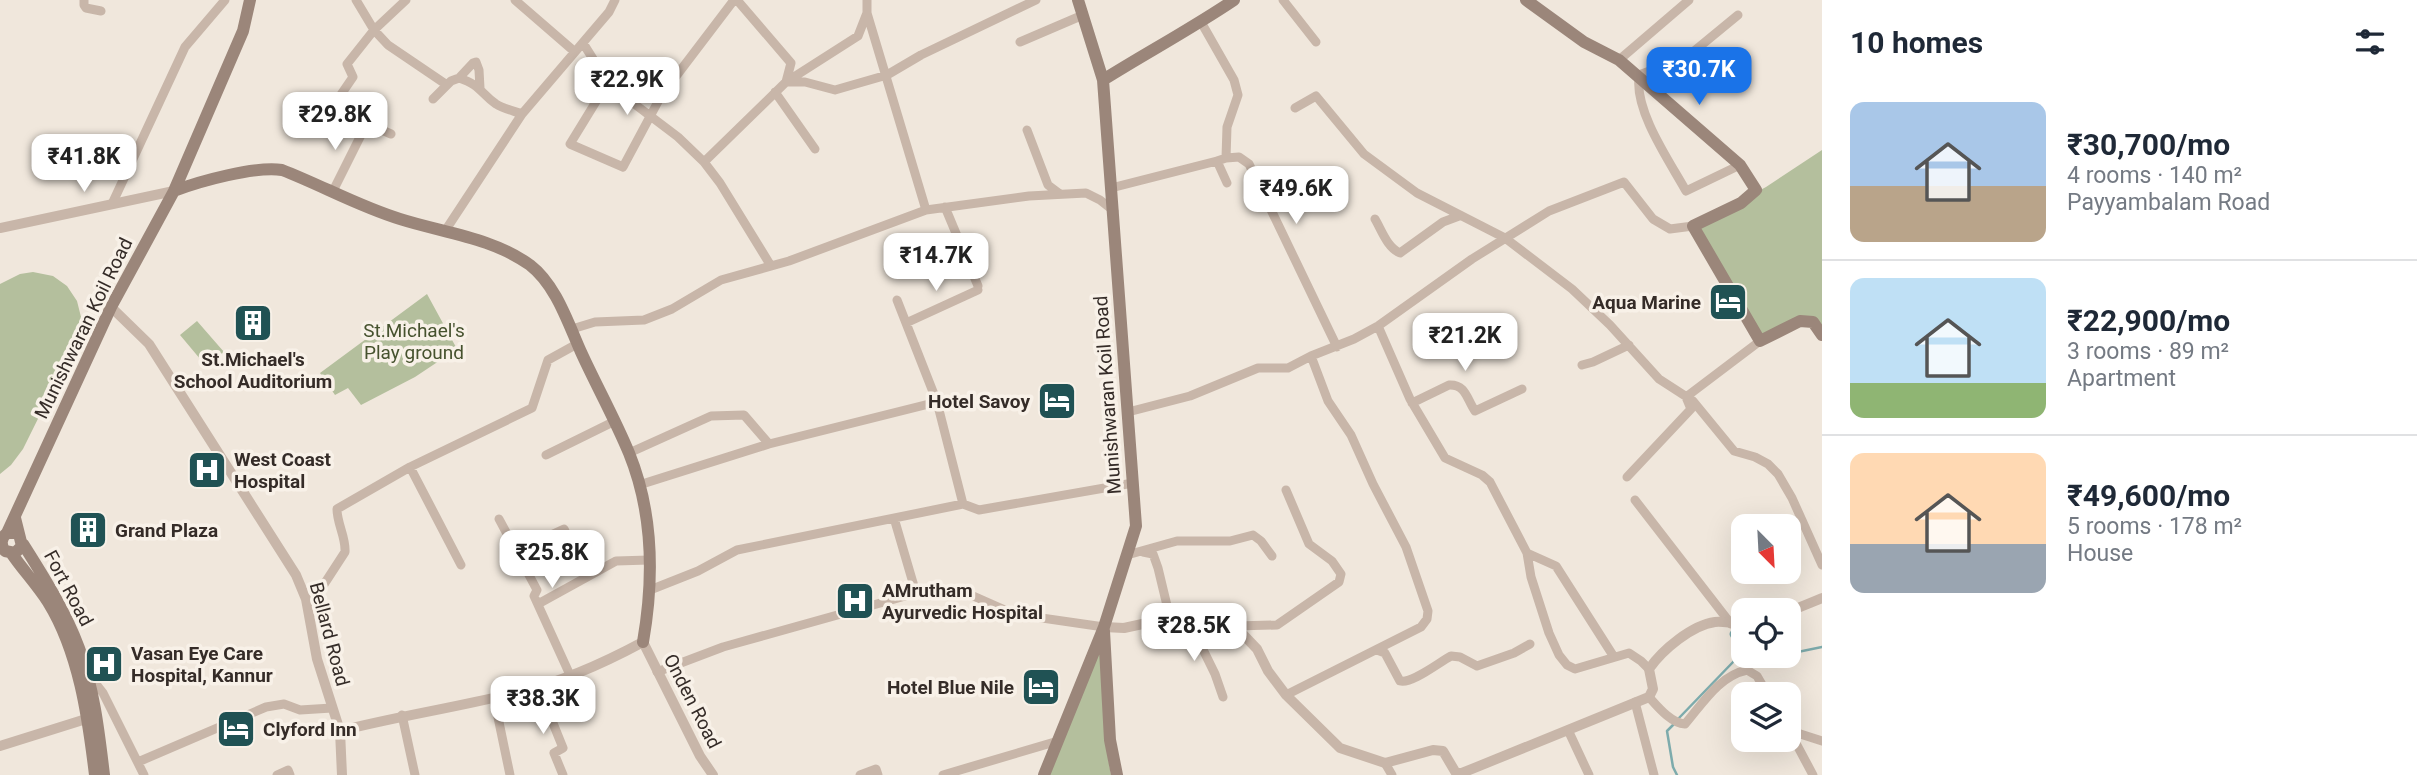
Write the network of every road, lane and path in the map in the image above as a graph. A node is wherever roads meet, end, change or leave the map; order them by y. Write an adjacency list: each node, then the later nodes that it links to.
1 (85, 0): 16 (street)
2 (225, 0): 52 (street)
3 (250, 0): 49 (main road, Munishwaran Koil Road)
4 (356, 0): 21 (street)
5 (406, 0): 21 (street)
6 (515, 0): 25 (street)
7 (615, 0): 23 (street)
8 (736, 0): 32 (street); 39 (street)
9 (867, 0): 17 (street)
10 (1036, 0): 27 (street)
11 (1078, 0): 18 (main road, Munishwaran Koil Road)
12 (1234, 0): 20 (main road)
13 (1283, 0): 24 (street)
14 (1526, 0): 26 (main road)
15 (1689, 0): 26 (street)
16 (101, 11)
17 (867, 13): 27 (street); 32 (street)
18 (1083, 15): 22 (street); 30 (main road, Munishwaran Koil Road)
19 (1738, 15): 28 (street)
20 (1201, 22): 30 (main road); 44 (street)
21 (373, 30): 33 (street); 40 (street)
22 (1020, 42)
23 (583, 43): 25 (street); 31 (street)
24 (1316, 43)
25 (575, 52): 38 (street)
26 (1619, 60): 28 (main road)
27 (887, 75): 32 (street); 54 (street)
28 (1637, 77): 46 (main road); 46 (street)
29 (459, 78): 33 (street); 34 (street); 34 (street)
30 (1103, 80): 48 (main road, Munishwaran Koil Road)
31 (608, 82): 39 (street); 39 (street)
32 (786, 82): 35 (street)
33 (447, 85): 36 (street)
34 (481, 88): 38 (street)
35 (775, 92): 43 (street); 45 (street)
36 (433, 99)
37 (1295, 108): 56 (street)
38 (522, 114): 60 (street)
39 (650, 116): 45 (street)
40 (365, 127): 42 (street); 50 (street)
41 (1027, 130): 51 (street)
42 (391, 134)
43 (815, 149)
44 (1221, 160): 47 (street); 48 (street); 72 (street)
45 (704, 162): 62 (street)
46 (1740, 165): 58 (main road)
47 (1227, 183)
48 (1111, 188): 55 (main road, Munishwaran Koil Road)
49 (174, 191): 50 (main road); 52 (street); 64 (main road, Munishwaran Koil Road)
50 (333, 191): 60 (main road)
51 (1060, 194): 53 (street); 55 (street)
52 (113, 204): 59 (street)
53 (945, 207): 54 (street); 65 (street)
54 (926, 210): 62 (street)
55 (1114, 212): 79 (main road, Munishwaran Koil Road)
56 (1459, 216): 57 (street); 61 (street)
57 (1375, 219)
58 (1693, 226): 61 (street); 69 (main road)
59 (0, 228)
60 (445, 231): 67 (main road)
61 (1506, 238): 66 (street); 71 (street)
62 (771, 266): 67 (street)
63 (897, 300): 65 (street)
64 (111, 307): 93 (main road, Munishwaran Koil Road); 108 (street, Bellard Road)
65 (906, 323): 77 (street)
66 (1378, 326): 72 (street); 78 (street)
67 (572, 329): 70 (main road)
68 (1822, 335): 69 (main road)
69 (1760, 341): 76 (street)
70 (577, 344): 80 (main road); 84 (street)
71 (1629, 345): 74 (street); 76 (street)
72 (1337, 347): 73 (street)
73 (1311, 356): 79 (street); 117 (street)
74 (1582, 365)
75 (1522, 389): 78 (street)
76 (1686, 397): 85 (street); 101 (street)
77 (937, 402): 81 (street); 90 (street)
78 (1412, 403): 96 (street)
79 (1128, 412): 86 (main road, Munishwaran Koil Road)
80 (613, 422): 82 (main road); 83 (street)
81 (769, 444): 82 (street); 87 (street)
82 (629, 453): 87 (main road)
83 (546, 455)
84 (410, 467): 100 (street); 108 (street)
85 (1628, 478)
86 (1133, 483): 90 (street); 97 (main road, Munishwaran Koil Road)
87 (639, 485): 99 (main road)
88 (1286, 490): 113 (street)
89 (1635, 500): 109 (street)
90 (963, 504): 91 (street)
91 (894, 518): 103 (street); 104 (street)
92 (499, 519): 94 (street)
93 (8, 542): 122 (main road, Fort Road); 132 (main road, Fort Road)
94 (516, 551): 102 (street); 106 (street)
95 (1141, 551): 97 (street); 98 (street); 110 (street)
96 (1527, 553): 118 (street); 118 (street)
97 (1127, 555): 114 (main road, Munishwaran Koil Road)
98 (1272, 556)
99 (649, 560): 102 (street); 103 (main road)
100 (461, 565)
101 (1822, 565)
102 (587, 577): 106 (street)
103 (650, 590): 115 (main road)
104 (916, 593): 114 (street); 120 (street)
105 (1822, 598): 107 (street)
106 (538, 604): 121 (street)
107 (1801, 607)
108 (308, 609): 130 (street, Bellard Road)
109 (1731, 616)
110 (1170, 618): 111 (street); 114 (street)
111 (1188, 619): 113 (street); 126 (street)
112 (1731, 623): 119 (street)
113 (1235, 626): 125 (street)
114 (1104, 627): 136 (main road, Munishwaran Koil Road); 156 (main road)
115 (643, 642): 120 (street, Onden Road); 121 (street)
116 (1530, 644): 117 (street)
117 (1377, 650): 125 (street)
118 (1614, 657): 119 (street)
119 (1649, 669): 127 (street)
120 (657, 672): 151 (street, Onden Road)
121 (570, 675): 124 (street)
122 (89, 681): 132 (main road, Fort Road); 140 (street)
123 (1760, 682): 127 (street)
124 (538, 686): 128 (street); 150 (street)
125 (1286, 695): 141 (street)
126 (1223, 697)
127 (1649, 697): 129 (street)
128 (495, 698): 131 (street); 149 (street)
129 (1635, 702): 133 (street); 159 (street)
130 (332, 708): 134 (street, Bellard Road); 140 (street)
131 (402, 715): 134 (street); 148 (street)
132 (91, 718): 138 (street); 142 (main road, Fort Road); 143 (main road, Fort Road)
133 (1568, 730): 141 (street); 158 (street)
134 (340, 731): 147 (street, Bellard Road)
135 (1801, 735): 137 (street)
136 (1058, 741): 154 (street); 155 (main road, Munishwaran Koil Road)
137 (1822, 741)
138 (0, 746)
139 (1800, 752): 160 (street)
140 (138, 762): 144 (street)
141 (1385, 763): 157 (street)
142 (95, 775)
143 (104, 775)
144 (144, 775)
145 (277, 775): 146 (street)
146 (290, 775)
147 (342, 775)
148 (415, 775)
149 (510, 775)
150 (563, 775)
151 (713, 775)
152 (860, 775): 153 (street)
153 (878, 775)
154 (943, 775)
155 (1044, 775)
156 (1117, 775)
157 (1392, 775)
158 (1589, 775)
159 (1654, 775)
160 (1813, 775)

